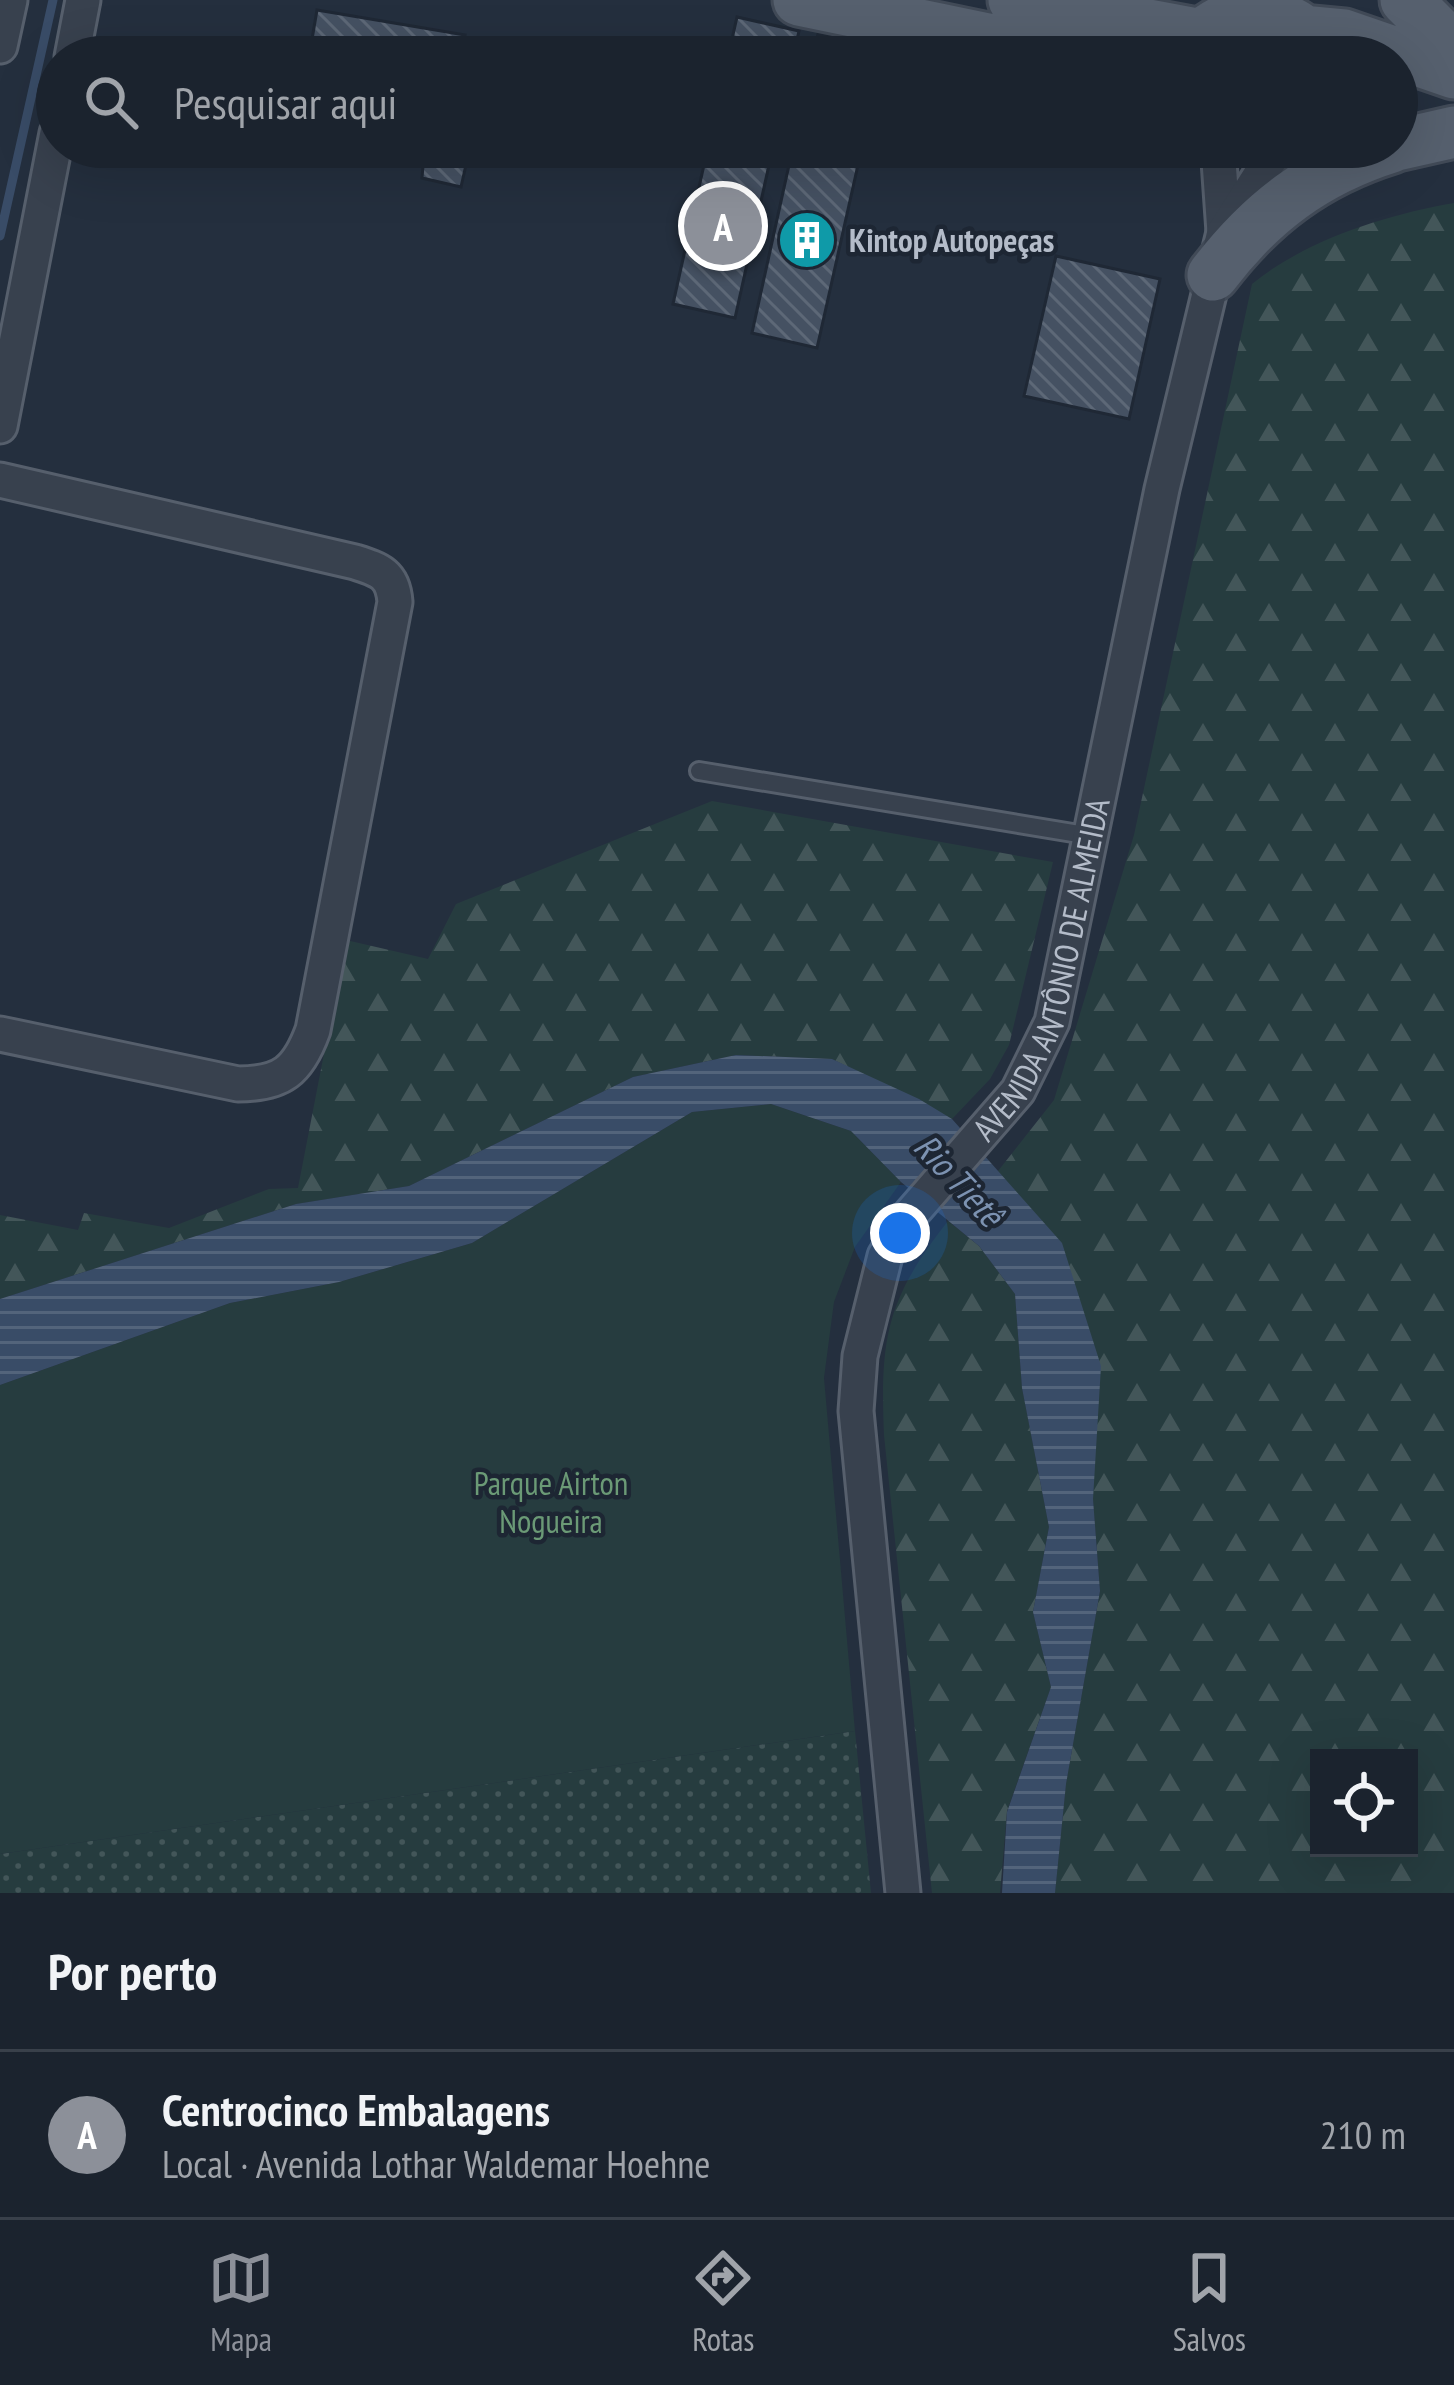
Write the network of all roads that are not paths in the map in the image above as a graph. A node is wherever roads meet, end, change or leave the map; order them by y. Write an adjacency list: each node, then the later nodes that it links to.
1 (10, 0): 13 (street)
2 (83, 0): 8 (street)
3 (799, 0): 9 (main road)
4 (1014, 0): 10 (main road)
5 (1406, 0): 14 (main road)
6 (1244, 2): 7 (main road); 11 (main road)
7 (1311, 29): 12 (main road)
8 (76, 36)
9 (973, 36)
10 (1156, 36)
11 (1200, 36)
12 (1347, 36)
13 (0, 46)
14 (1454, 49)
15 (1418, 61): 16 (main road)
16 (1454, 73)
17 (1418, 113): 18 (main road)
18 (1454, 119)
19 (1454, 132): 20 (main road)
20 (1418, 140)
21 (50, 168): 26 (street)
22 (1218, 168): 25 (street, AVENIDA ANTÔNIO DE ALMEIDA)
23 (1266, 168): 25 (street, AVENIDA ANTÔNIO DE ALMEIDA)
24 (1346, 168): 25 (main road)
25 (1218, 254): 29 (street, AVENIDA ANTÔNIO DE ALMEIDA)
26 (0, 426)
27 (0, 480): 30 (street)
28 (699, 771): 29 (lane)
29 (1091, 836): 31 (street, AVENIDA ANTÔNIO DE ALMEIDA)
30 (0, 1034)
31 (903, 1893)

